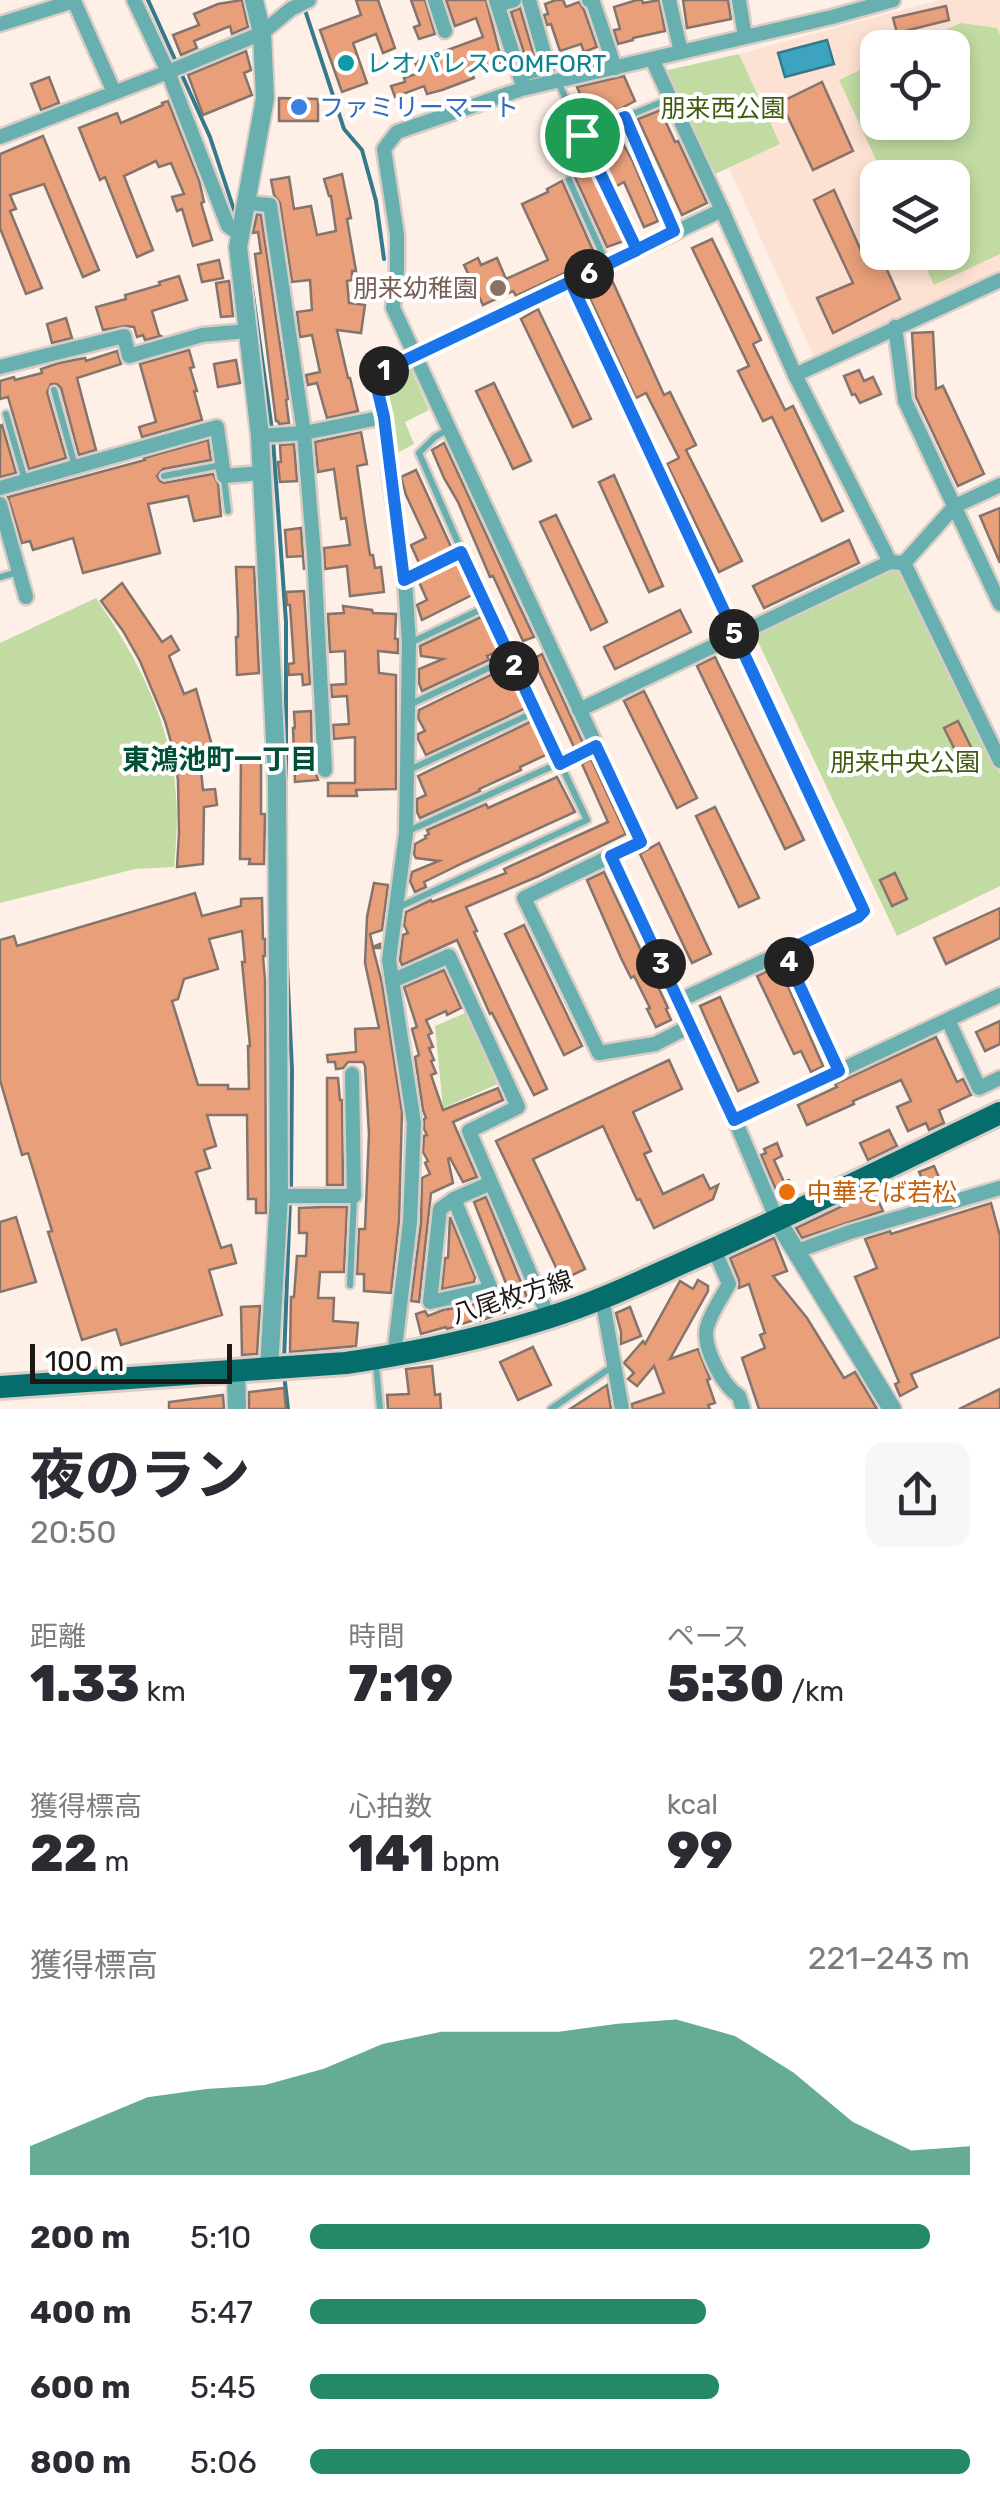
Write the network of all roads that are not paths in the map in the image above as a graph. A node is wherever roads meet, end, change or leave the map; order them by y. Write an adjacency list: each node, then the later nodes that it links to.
1 (134, 0): 20 (street)
2 (254, 0): 15 (street)
3 (435, 0): 14 (street)
4 (514, 0): 12 (street)
5 (530, 0): 22 (street)
6 (589, 0): 19 (street)
7 (669, 0): 17 (street)
8 (739, 0): 16 (street)
9 (893, 0): 16 (street)
10 (73, 1): 13 (street); 23 (street)
11 (304, 1): 15 (street)
12 (497, 3): 22 (street)
13 (0, 24)
14 (444, 30)
15 (262, 33): 20 (street); 29 (street)
16 (746, 37): 17 (street)
17 (682, 52): 18 (street)
18 (652, 59): 19 (street); 24 (street)
19 (614, 68): 21 (street)
20 (169, 72): 23 (street); 32 (street)
21 (557, 81): 22 (street); 26 (lane)
22 (522, 82): 39 (street)
23 (114, 92): 27 (street)
24 (670, 98): 25 (lane); 30 (street)
25 (625, 117): 26 (lane); 31 (street)
26 (582, 135): 33 (lane)
27 (0, 137)
28 (570, 180): 34 (lane)
29 (247, 202): 32 (street); 46 (street)
30 (722, 210): 31 (street); 41 (street)
31 (674, 231): 33 (street)
32 (240, 235): 38 (street)
33 (637, 250): 34 (street)
34 (607, 264): 36 (street)
35 (1000, 280): 37 (street)
36 (571, 283): 39 (street); 66 (street)
37 (895, 327): 41 (street); 56 (street)
38 (247, 332): 40 (street); 47 (street)
39 (414, 358): 44 (street); 45 (street)
40 (0, 367)
41 (794, 374): 59 (street)
42 (54, 390): 48 (lane)
43 (6, 414): 52 (lane)
44 (384, 417): 46 (street); 62 (street)
45 (448, 430): 58 (lane); 70 (street)
46 (304, 433): 47 (street); 75 (street)
47 (262, 436): 50 (street)
48 (75, 466): 49 (street); 52 (street)
49 (223, 470): 50 (street); 51 (lane); 57 (lane)
50 (262, 473): 93 (street)
51 (164, 476)
52 (25, 481): 54 (street)
53 (1000, 486): 56 (street)
54 (0, 488)
55 (0, 504): 60 (street)
56 (956, 506): 59 (street); 64 (street)
57 (228, 511)
58 (461, 552): 62 (lane); 65 (lane)
59 (897, 562): 66 (street); 73 (street)
60 (19, 572): 61 (lane); 63 (street)
61 (0, 577)
62 (404, 580): 67 (street)
63 (26, 597)
64 (1000, 604)
65 (486, 607): 67 (lane); 68 (lane)
66 (735, 635): 70 (street); 80 (street)
67 (409, 643): 69 (street)
68 (510, 658): 69 (lane); 71 (lane)
69 (407, 706): 76 (street)
70 (580, 710): 72 (street)
71 (535, 712): 74 (lane); 76 (lane)
72 (596, 746): 74 (lane); 78 (street)
73 (1000, 761)
74 (560, 764): 77 (lane); 79 (lane)
75 (325, 770)
76 (406, 772): 77 (street)
77 (406, 832): 79 (street)
78 (611, 856): 83 (street); 85 (street)
79 (396, 908): 81 (street)
80 (784, 952): 83 (street); 86 (street)
81 (392, 981): 91 (street); 102 (street)
82 (1000, 995): 84 (street)
83 (678, 1001): 85 (street)
84 (948, 1020): 86 (street); 88 (street)
85 (690, 1026): 90 (street)
86 (839, 1071): 90 (street)
87 (352, 1074): 94 (street)
88 (1000, 1078)
89 (1000, 1113): 96 (main road, 八尾枚方線)
90 (734, 1120): 96 (street)
91 (492, 1184): 95 (street); 101 (street)
92 (1000, 1190): 98 (street)
93 (280, 1196): 94 (street); 104 (street)
94 (354, 1196): 99 (lane)
95 (454, 1199): 95 (street)
96 (777, 1220): 97 (main road, 八尾枚方線); 98 (street)
97 (714, 1249): 100 (main road, 八尾枚方線); 107 (street)
98 (798, 1251): 112 (street)
99 (350, 1285)
100 (602, 1298): 101 (main road, 八尾枚方線); 103 (street)
101 (549, 1318): 102 (main road, 八尾枚方線)
102 (384, 1357): 104 (main road, 八尾枚方線); 109 (lane)
103 (614, 1366): 110 (lane); 111 (street)
104 (279, 1369): 105 (main road, 八尾枚方線)
105 (236, 1372): 106 (main road, 八尾枚方線); 108 (street)
106 (0, 1388)
107 (739, 1408)
108 (237, 1409)
109 (380, 1409)
110 (551, 1409)
111 (622, 1409)
112 (892, 1409)

